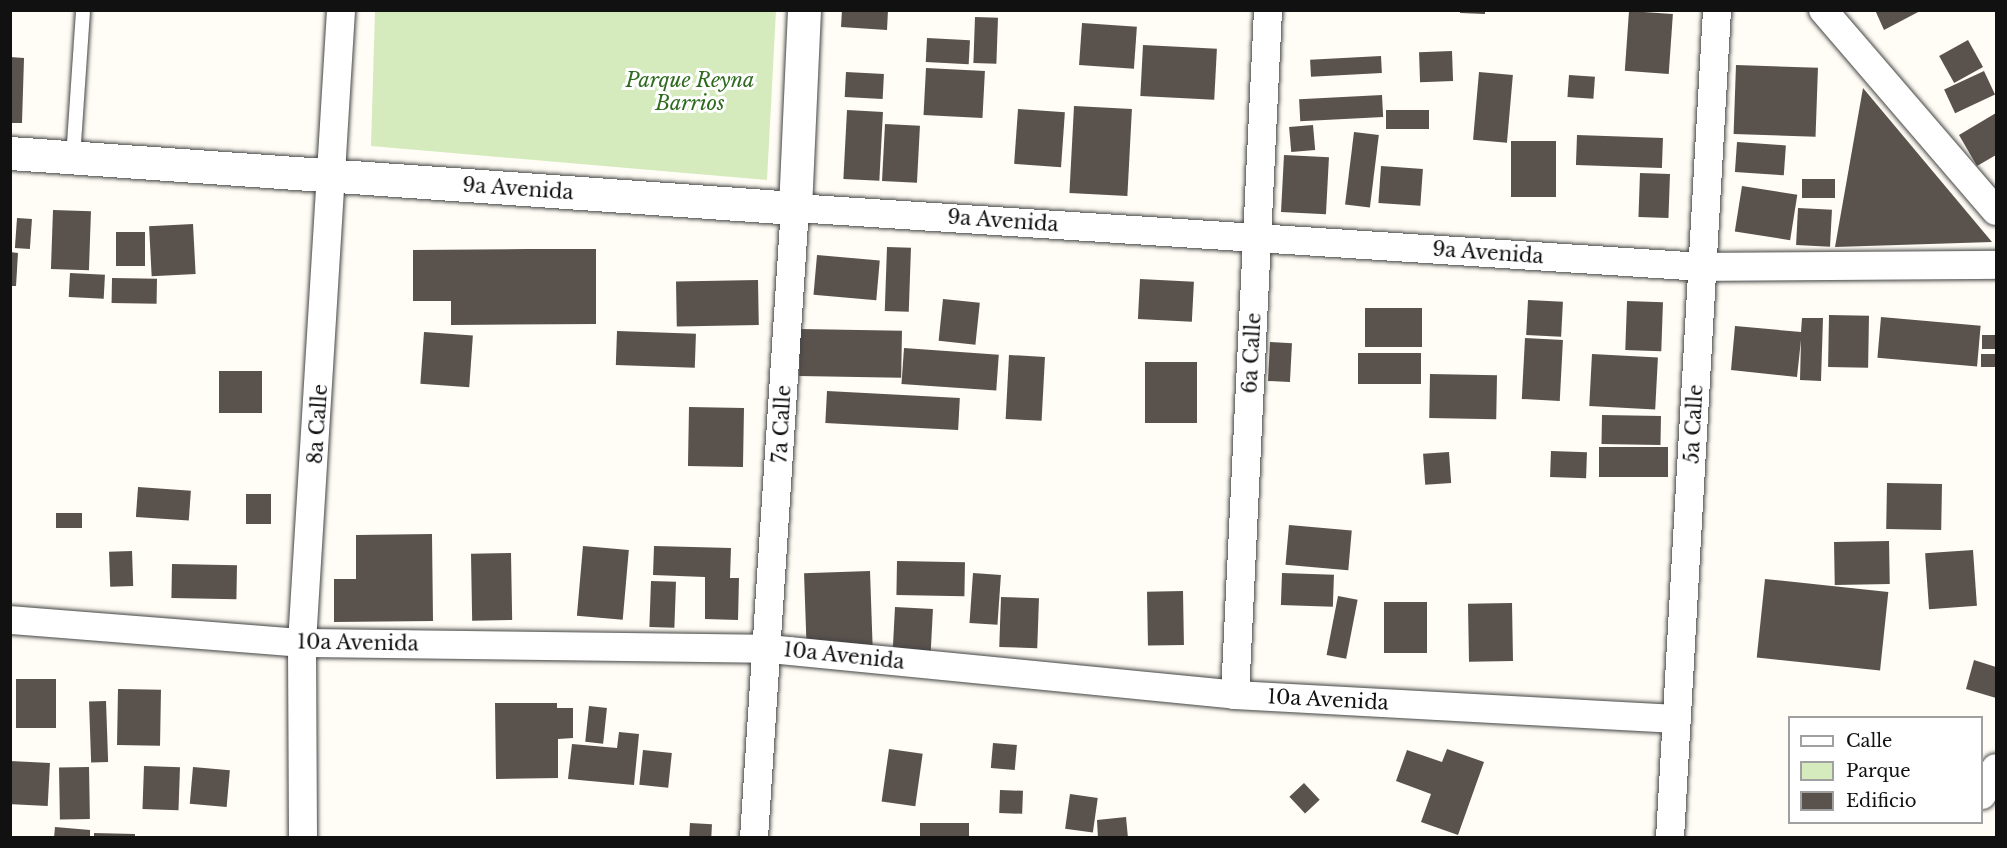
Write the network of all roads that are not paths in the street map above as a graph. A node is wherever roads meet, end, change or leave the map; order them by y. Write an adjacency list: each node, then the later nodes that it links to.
1 (83, 10): 8 (lane)
2 (341, 10): 9 (street, 8a Calle)
3 (804, 10): 10 (street, 7a Calle)
4 (1268, 10): 12 (street, 6a Calle)
5 (1717, 10): 14 (street, 5a Calle)
6 (1823, 10): 11 (street)
7 (10, 153): 8 (street, 9a Avenida)
8 (73, 160): 9 (street, 9a Avenida)
9 (331, 177): 10 (street, 9a Avenida); 16 (street, 8a Calle)
10 (795, 208): 12 (street, 9a Avenida); 17 (street, 7a Calle)
11 (1996, 211)
12 (1258, 238): 14 (street, 9a Avenida); 18 (street, 6a Calle)
13 (1996, 265): 14 (street, 9a Avenida)
14 (1703, 267): 19 (street, 5a Calle)
15 (10, 620): 16 (street, 10a Avenida)
16 (303, 643): 17 (street, 10a Avenida); 22 (street, 8a Calle)
17 (769, 649): 18 (street, 10a Avenida); 23 (street, 7a Calle)
18 (1235, 695): 19 (street, 10a Avenida)
19 (1676, 719): 24 (street, 5a Calle)
20 (1996, 768): 21 (street)
21 (1983, 793)
22 (303, 837)
23 (754, 837)
24 (1670, 837)

